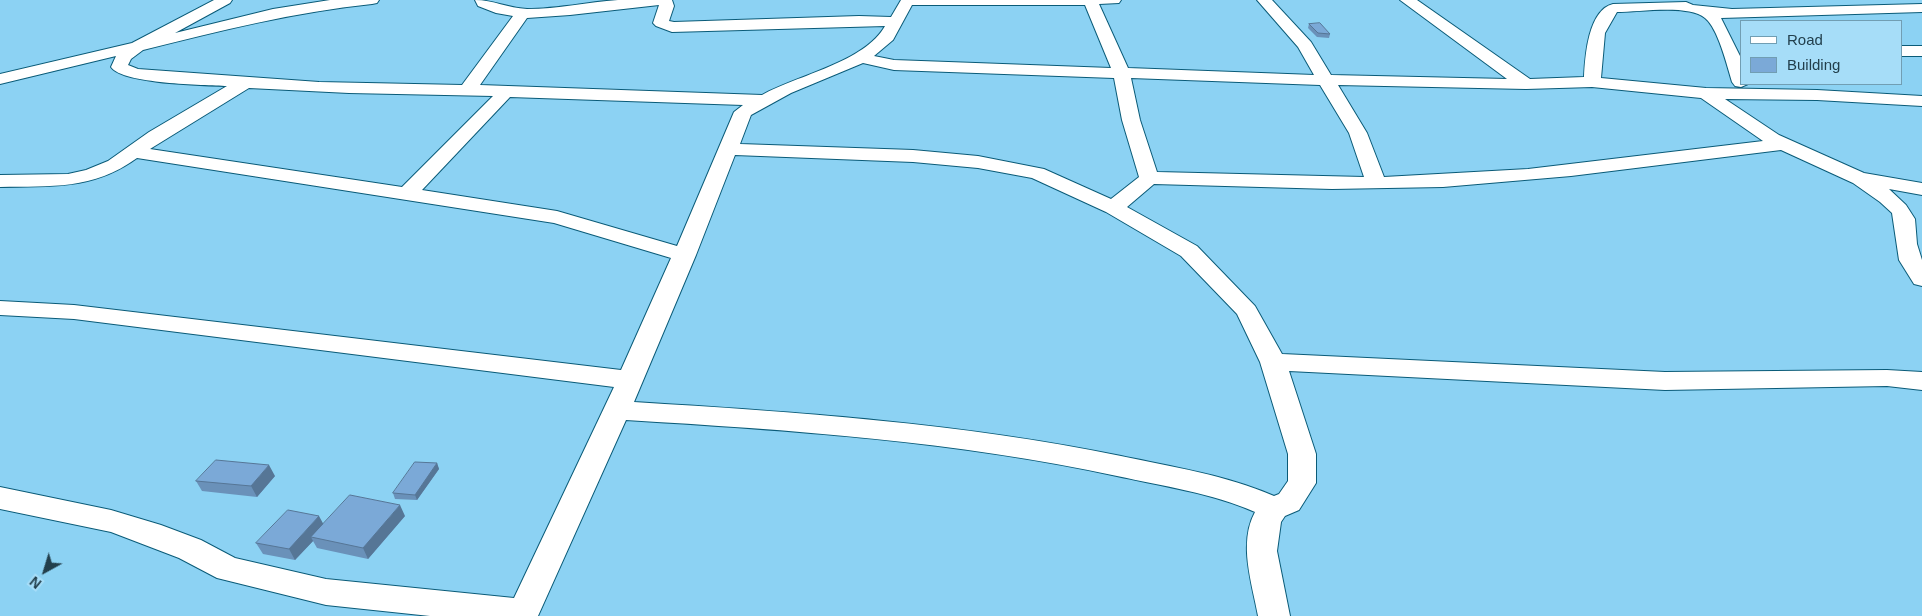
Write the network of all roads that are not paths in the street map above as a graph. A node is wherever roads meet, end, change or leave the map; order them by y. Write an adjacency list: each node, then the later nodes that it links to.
1 (226, 0): 14 (street)
2 (372, 0): 14 (street)
3 (482, 0): 12 (street)
4 (1114, 0): 8 (street)
5 (1264, 0): 22 (street)
6 (1407, 0): 25 (street)
7 (908, 1): 8 (street); 13 (street)
8 (1090, 1): 19 (street)
9 (1685, 3): 11 (street); 23 (street)
10 (1922, 8): 11 (street)
11 (1705, 12): 15 (street)
12 (523, 13): 13 (street); 27 (street)
13 (896, 22): 18 (street)
14 (136, 47): 21 (street); 24 (street)
15 (1734, 48): 20 (street)
16 (1902, 51): 17 (street)
17 (1922, 51)
18 (862, 58): 19 (street); 30 (street)
19 (1122, 73): 22 (street); 35 (street)
20 (1740, 77)
21 (0, 79)
22 (1326, 80): 25 (street); 38 (street)
23 (1592, 82): 25 (street); 29 (street)
24 (245, 83): 27 (street); 34 (street)
25 (1526, 84)
26 (1742, 87): 29 (street); 31 (street)
27 (468, 89): 28 (street)
28 (505, 92): 30 (street); 40 (street)
29 (1706, 93): 32 (street)
30 (765, 100): 33 (street)
31 (1922, 102)
32 (1784, 144): 36 (street); 38 (street)
33 (728, 149): 41 (street); 42 (street)
34 (134, 152): 37 (street); 40 (street)
35 (1148, 178): 38 (street); 41 (street)
36 (1857, 178): 39 (street); 43 (street)
37 (0, 181)
38 (1376, 183)
39 (1922, 189)
40 (407, 194): 42 (street)
41 (1113, 208): 45 (street)
42 (685, 254): 46 (street)
43 (1919, 273)
44 (0, 308): 46 (street)
45 (1274, 362): 47 (street); 50 (street)
46 (630, 380): 48 (street)
47 (1922, 381)
48 (617, 410): 50 (street); 51 (street)
49 (0, 498): 51 (street)
50 (1274, 508): 52 (street)
51 (522, 614)
52 (1274, 616)

